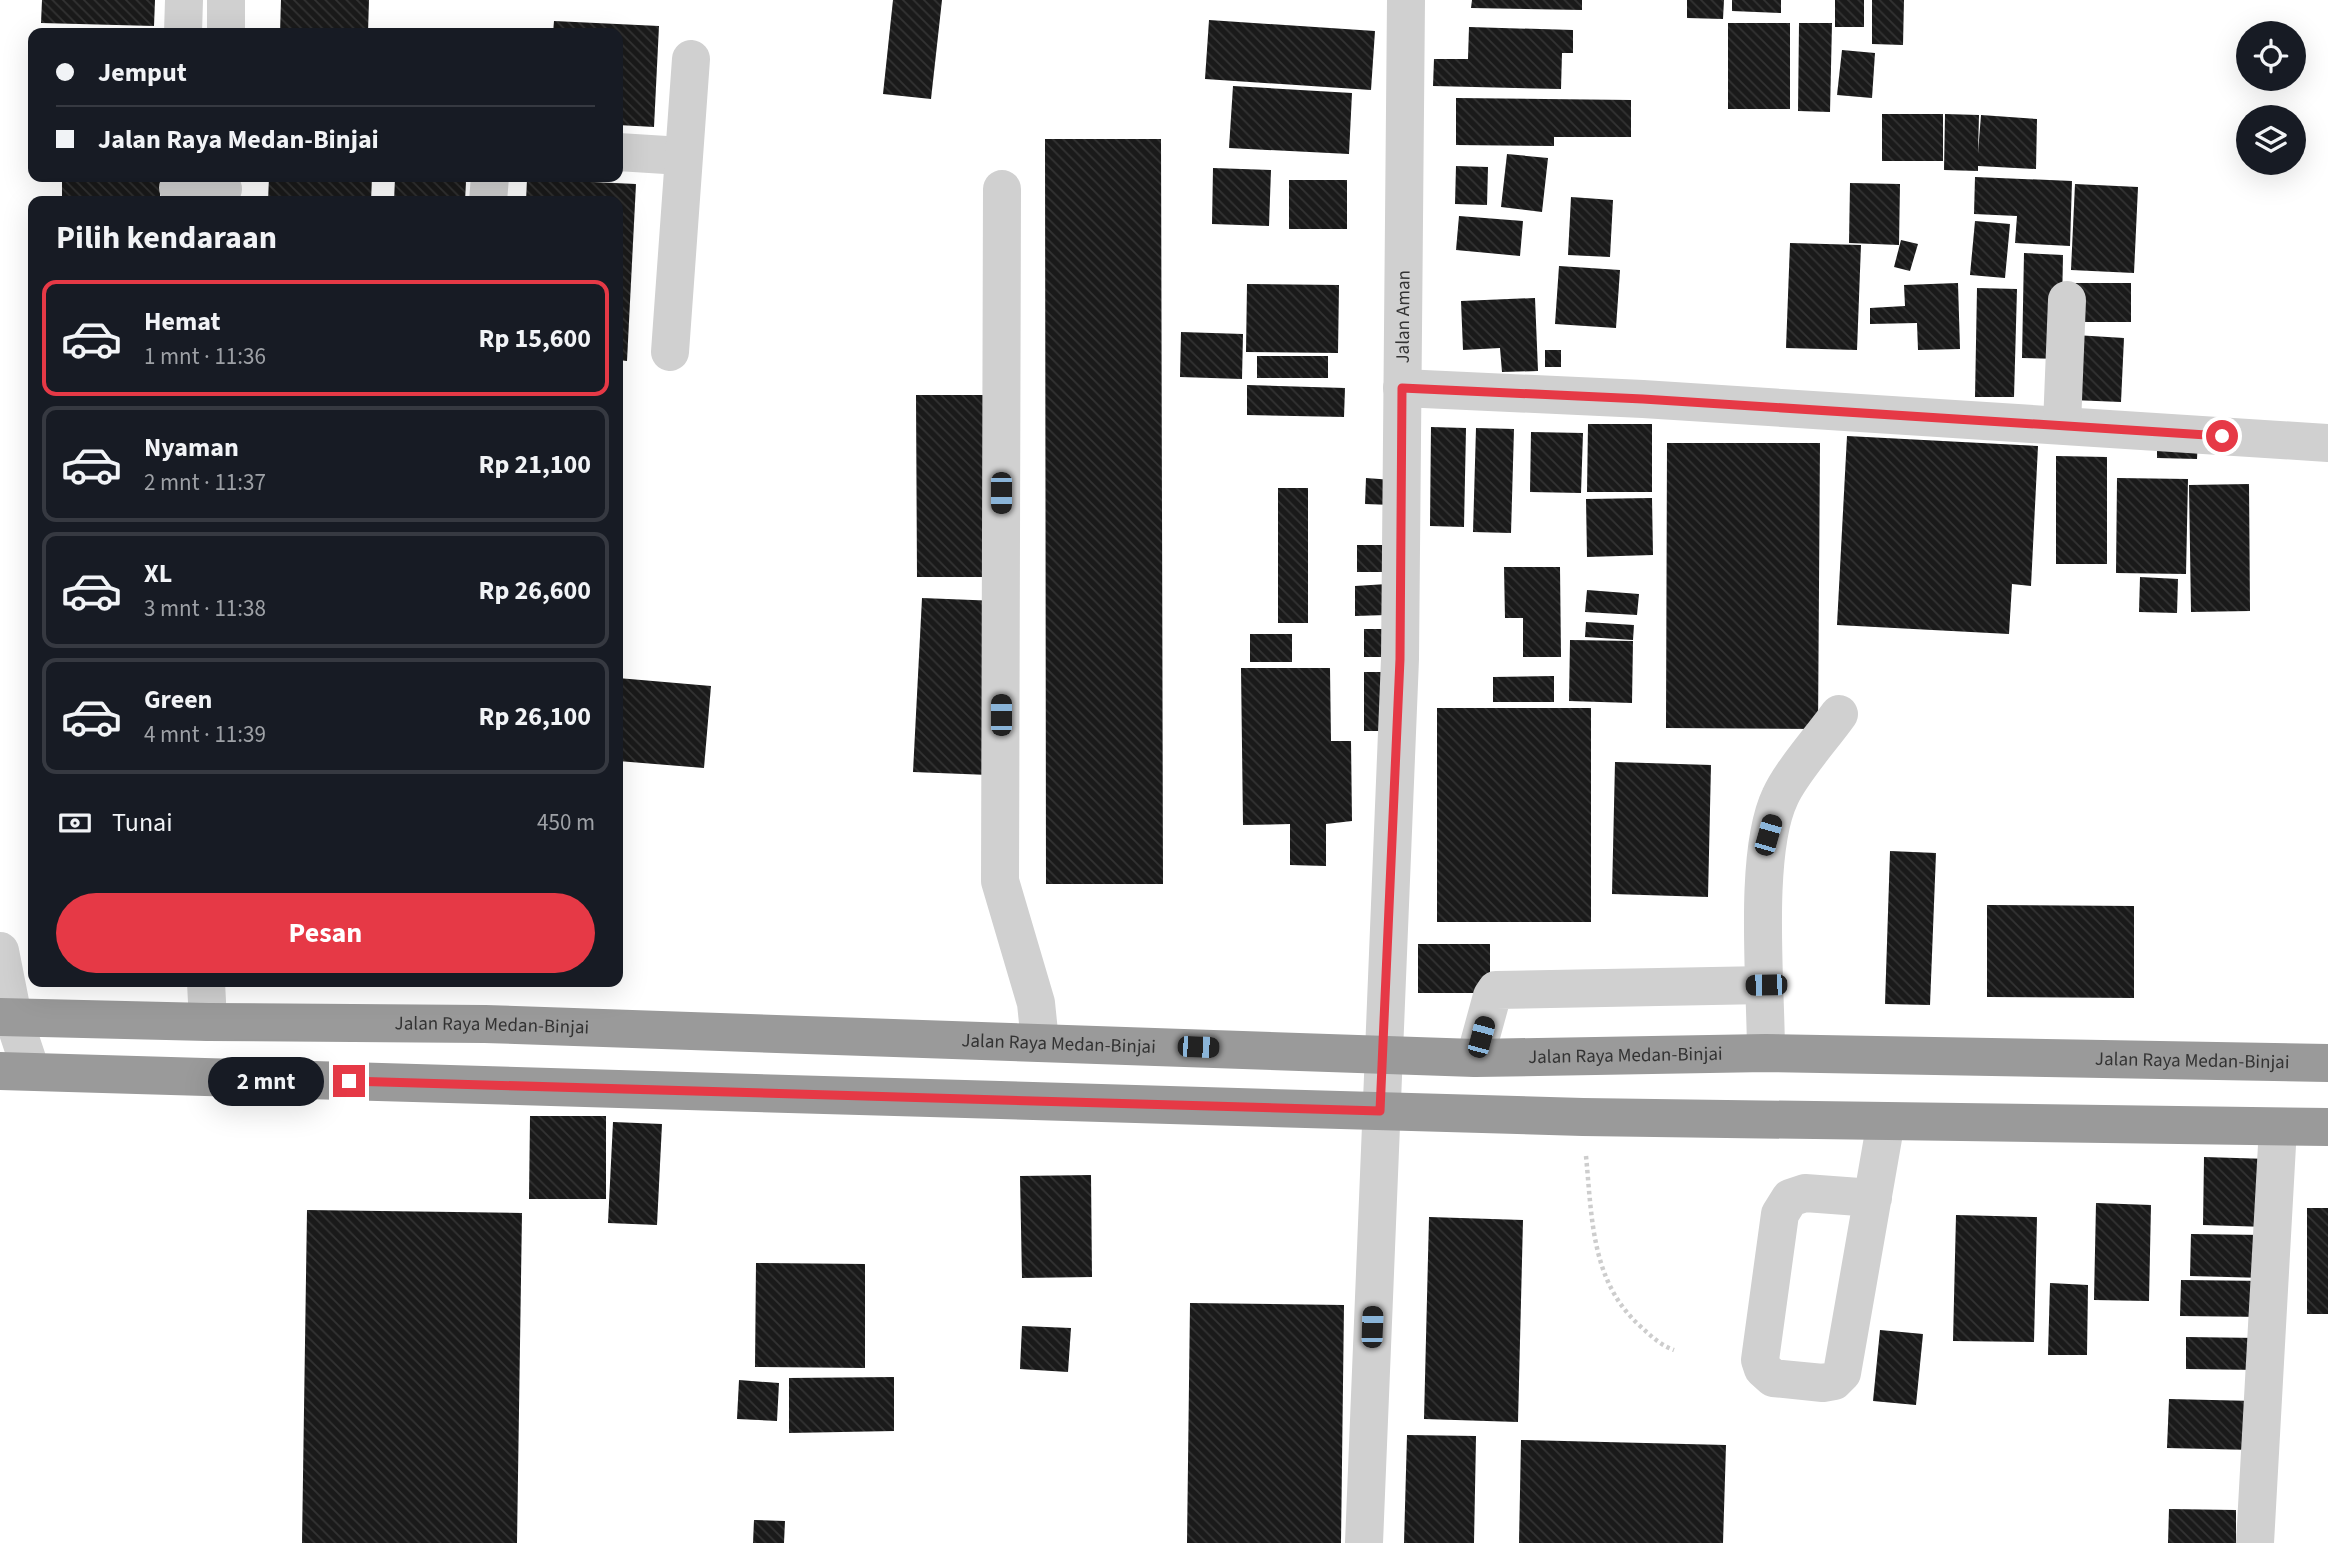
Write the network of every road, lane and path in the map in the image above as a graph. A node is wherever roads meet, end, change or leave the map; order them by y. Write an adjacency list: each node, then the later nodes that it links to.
1 (184, 0): 4 (street)
2 (226, 0): 5 (street)
3 (1406, 0): 14 (street, Jalan Aman)
4 (183, 28)
5 (226, 28)
6 (691, 59): 8 (street)
7 (623, 152): 8 (street)
8 (682, 156): 13 (street)
9 (1002, 188): 24 (street)
10 (178, 189): 11 (street)
11 (223, 189)
12 (2067, 300): 15 (street)
13 (670, 352)
14 (1402, 388): 15 (street); 25 (street, Jalan Aman)
15 (2062, 425): 16 (street)
16 (2328, 443)
17 (1839, 714): 19 (street)
18 (0, 951): 21 (street)
19 (1766, 985): 26 (street); 27 (street)
20 (206, 987): 22 (street)
21 (6, 1017): 22 (highway, Jalan Raya Medan-Binjai); 29 (street)
22 (208, 1022): 23 (highway, Jalan Raya Medan-Binjai)
23 (485, 1024): 24 (highway, Jalan Raya Medan-Binjai); 30 (highway)
24 (1040, 1042): 25 (highway, Jalan Raya Medan-Binjai)
25 (1382, 1053): 27 (highway, Jalan Raya Medan-Binjai); 31 (street, Jalan Aman)
26 (1766, 1053): 27 (highway, Jalan Raya Medan-Binjai); 28 (highway, Jalan Raya Medan-Binjai)
27 (1475, 1058)
28 (2328, 1063)
29 (15, 1071): 30 (highway)
30 (481, 1085): 31 (highway)
31 (1380, 1111): 32 (highway); 38 (street, Jalan Aman)
32 (1886, 1121): 33 (highway); 36 (street)
33 (2278, 1127): 34 (highway); 39 (street)
34 (2328, 1127)
35 (1585, 1145): 37 (path)
36 (1873, 1198): 36 (street)
37 (1674, 1350)
38 (1364, 1543)
39 (2255, 1543)

